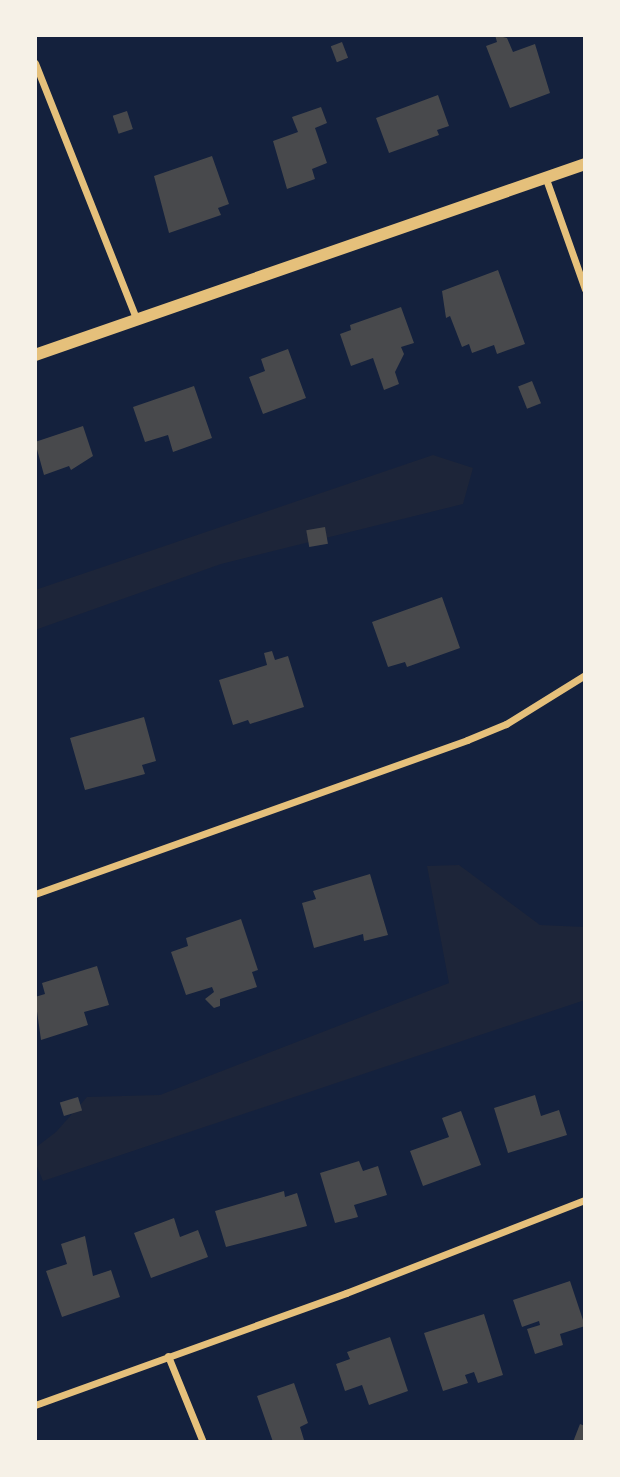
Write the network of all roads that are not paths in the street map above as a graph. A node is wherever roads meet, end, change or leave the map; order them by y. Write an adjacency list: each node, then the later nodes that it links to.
1 (35, 63): 5 (street)
2 (585, 164): 3 (street)
3 (546, 179): 4 (street); 5 (street)
4 (585, 289)
5 (136, 318): 6 (street)
6 (35, 355)
7 (585, 675): 8 (street)
8 (35, 894)
9 (585, 1200): 10 (street)
10 (168, 1356): 11 (street); 12 (street)
11 (35, 1405)
12 (203, 1442)

